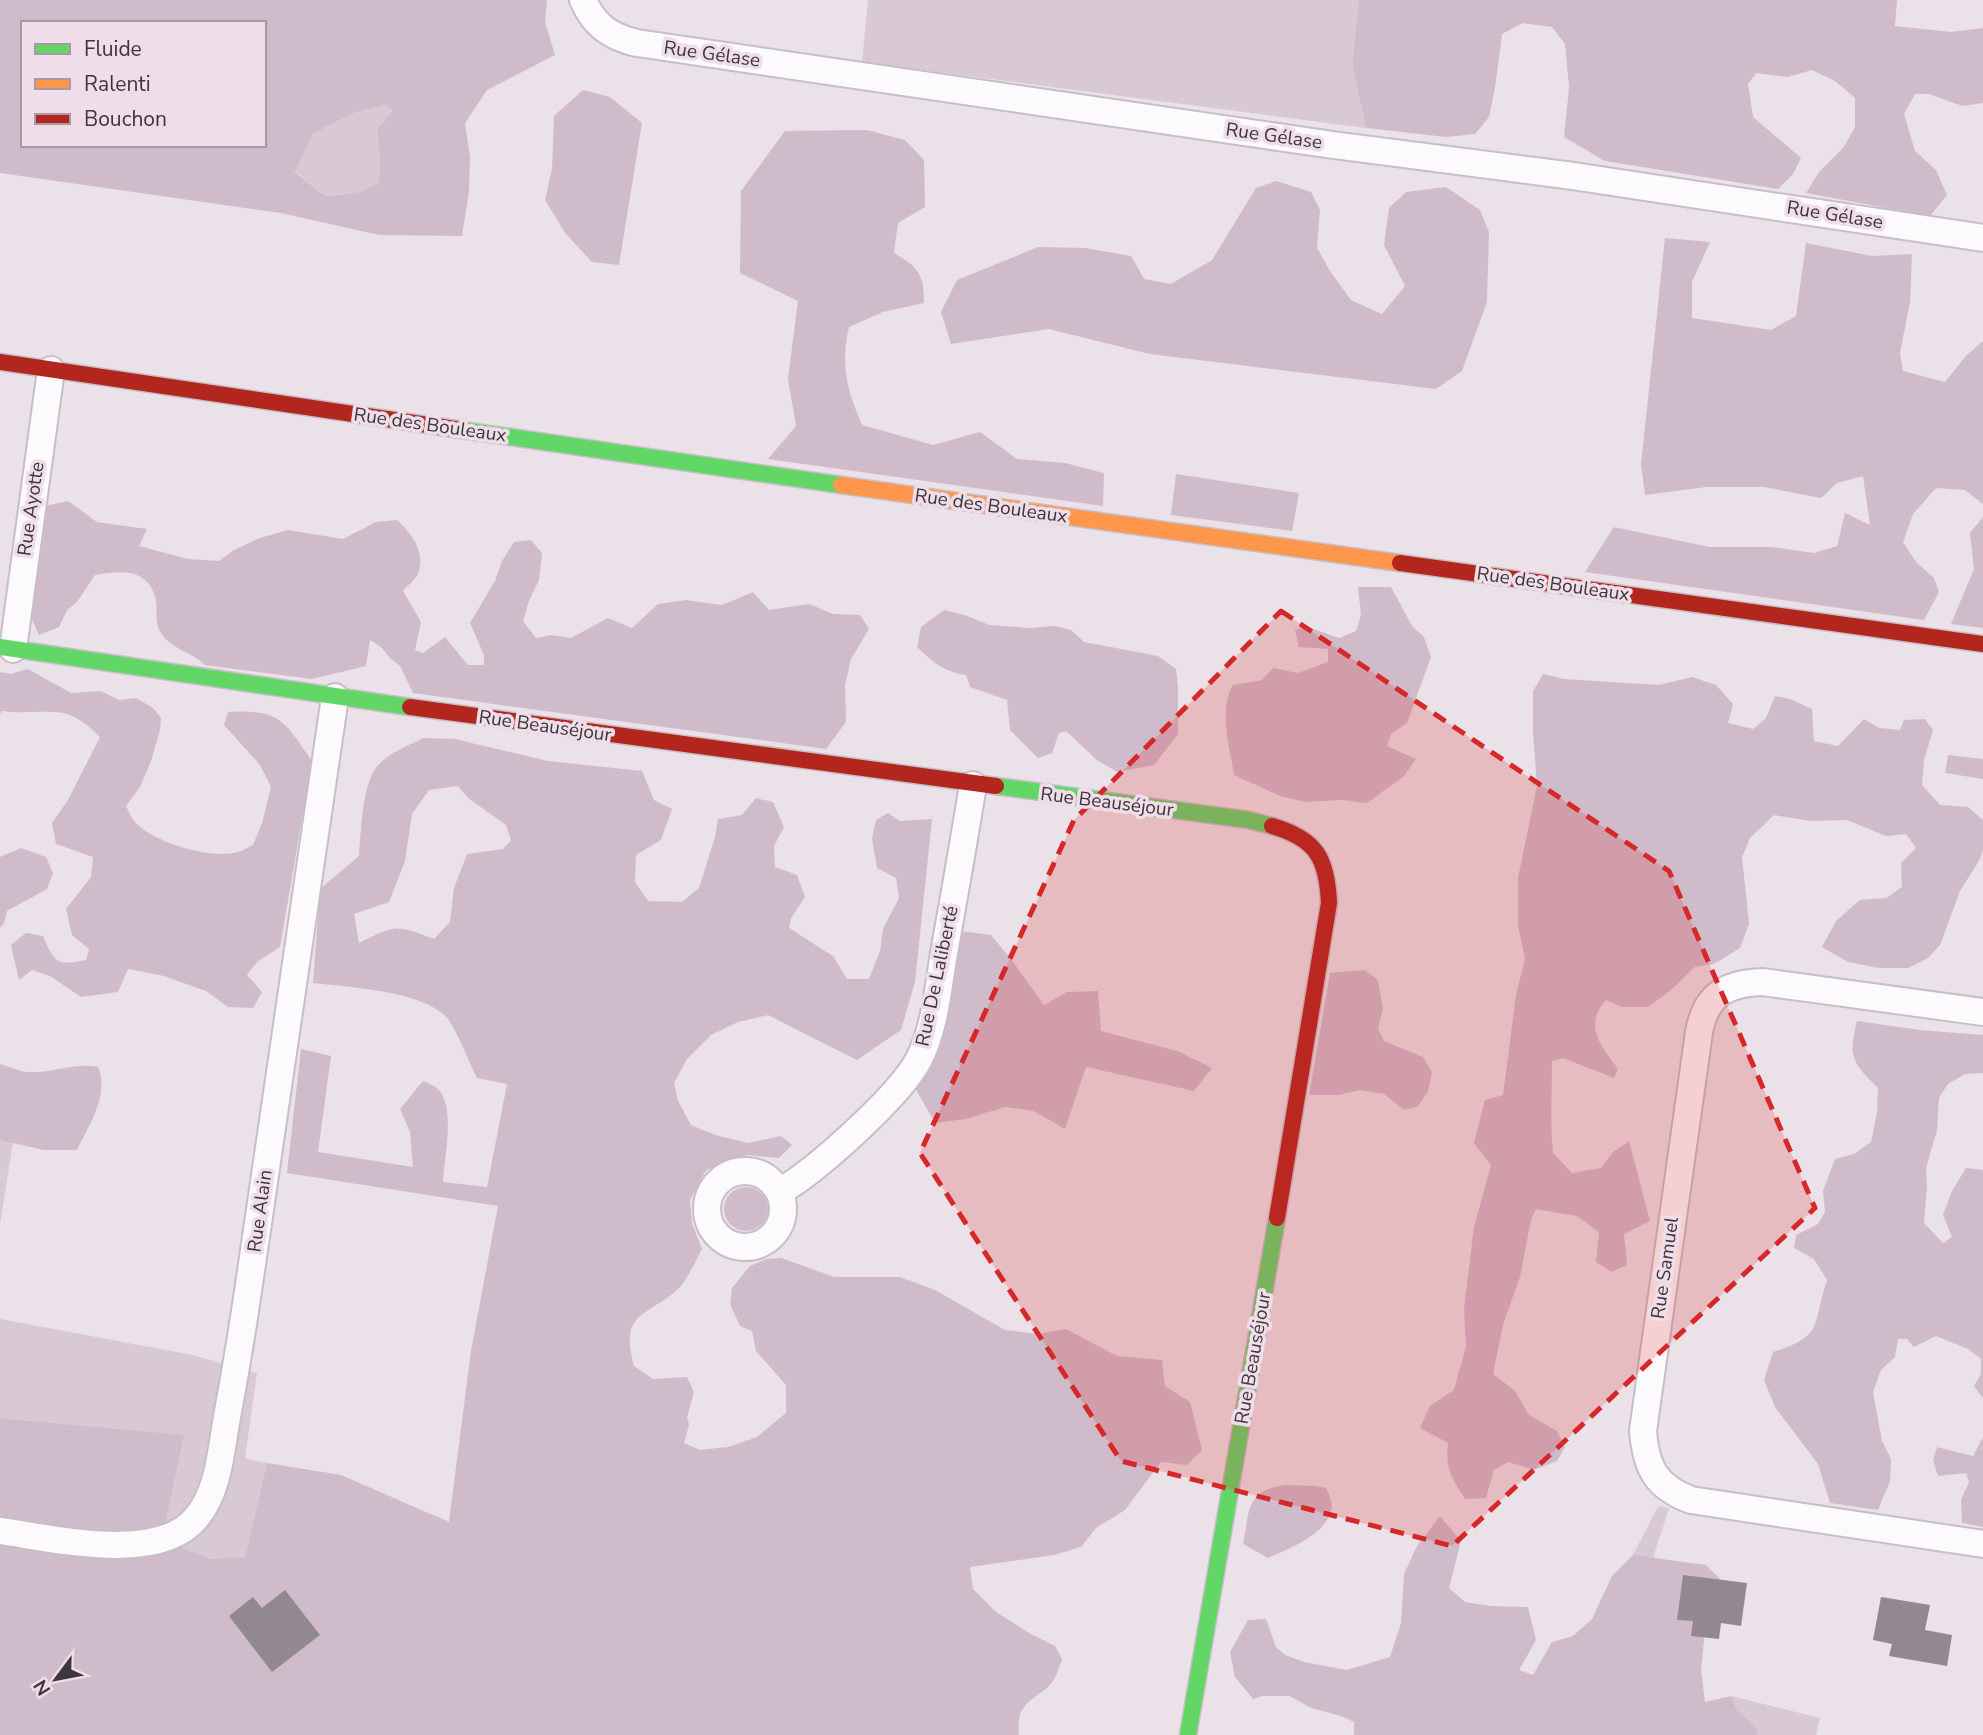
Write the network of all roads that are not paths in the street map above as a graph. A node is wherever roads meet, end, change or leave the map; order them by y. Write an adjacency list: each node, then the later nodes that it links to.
1 (583, 0): 2 (street, Rue Gélase)
2 (1983, 238)
3 (0, 362): 4 (street, Rue des Bouleaux)
4 (51, 370): 5 (street, Rue des Bouleaux); 6 (street, Rue Ayotte)
5 (1983, 643)
6 (6, 648): 7 (street, Rue Beauséjour)
7 (335, 697): 8 (street, Rue Beauséjour); 11 (street, Rue Alain)
8 (973, 785): 10 (street, Rue De Laliberté); 13 (street, Rue Beauséjour)
9 (1983, 1012): 12 (street, Rue Samuel)
10 (779, 1192)
11 (0, 1531)
12 (1983, 1544)
13 (1188, 1735)

